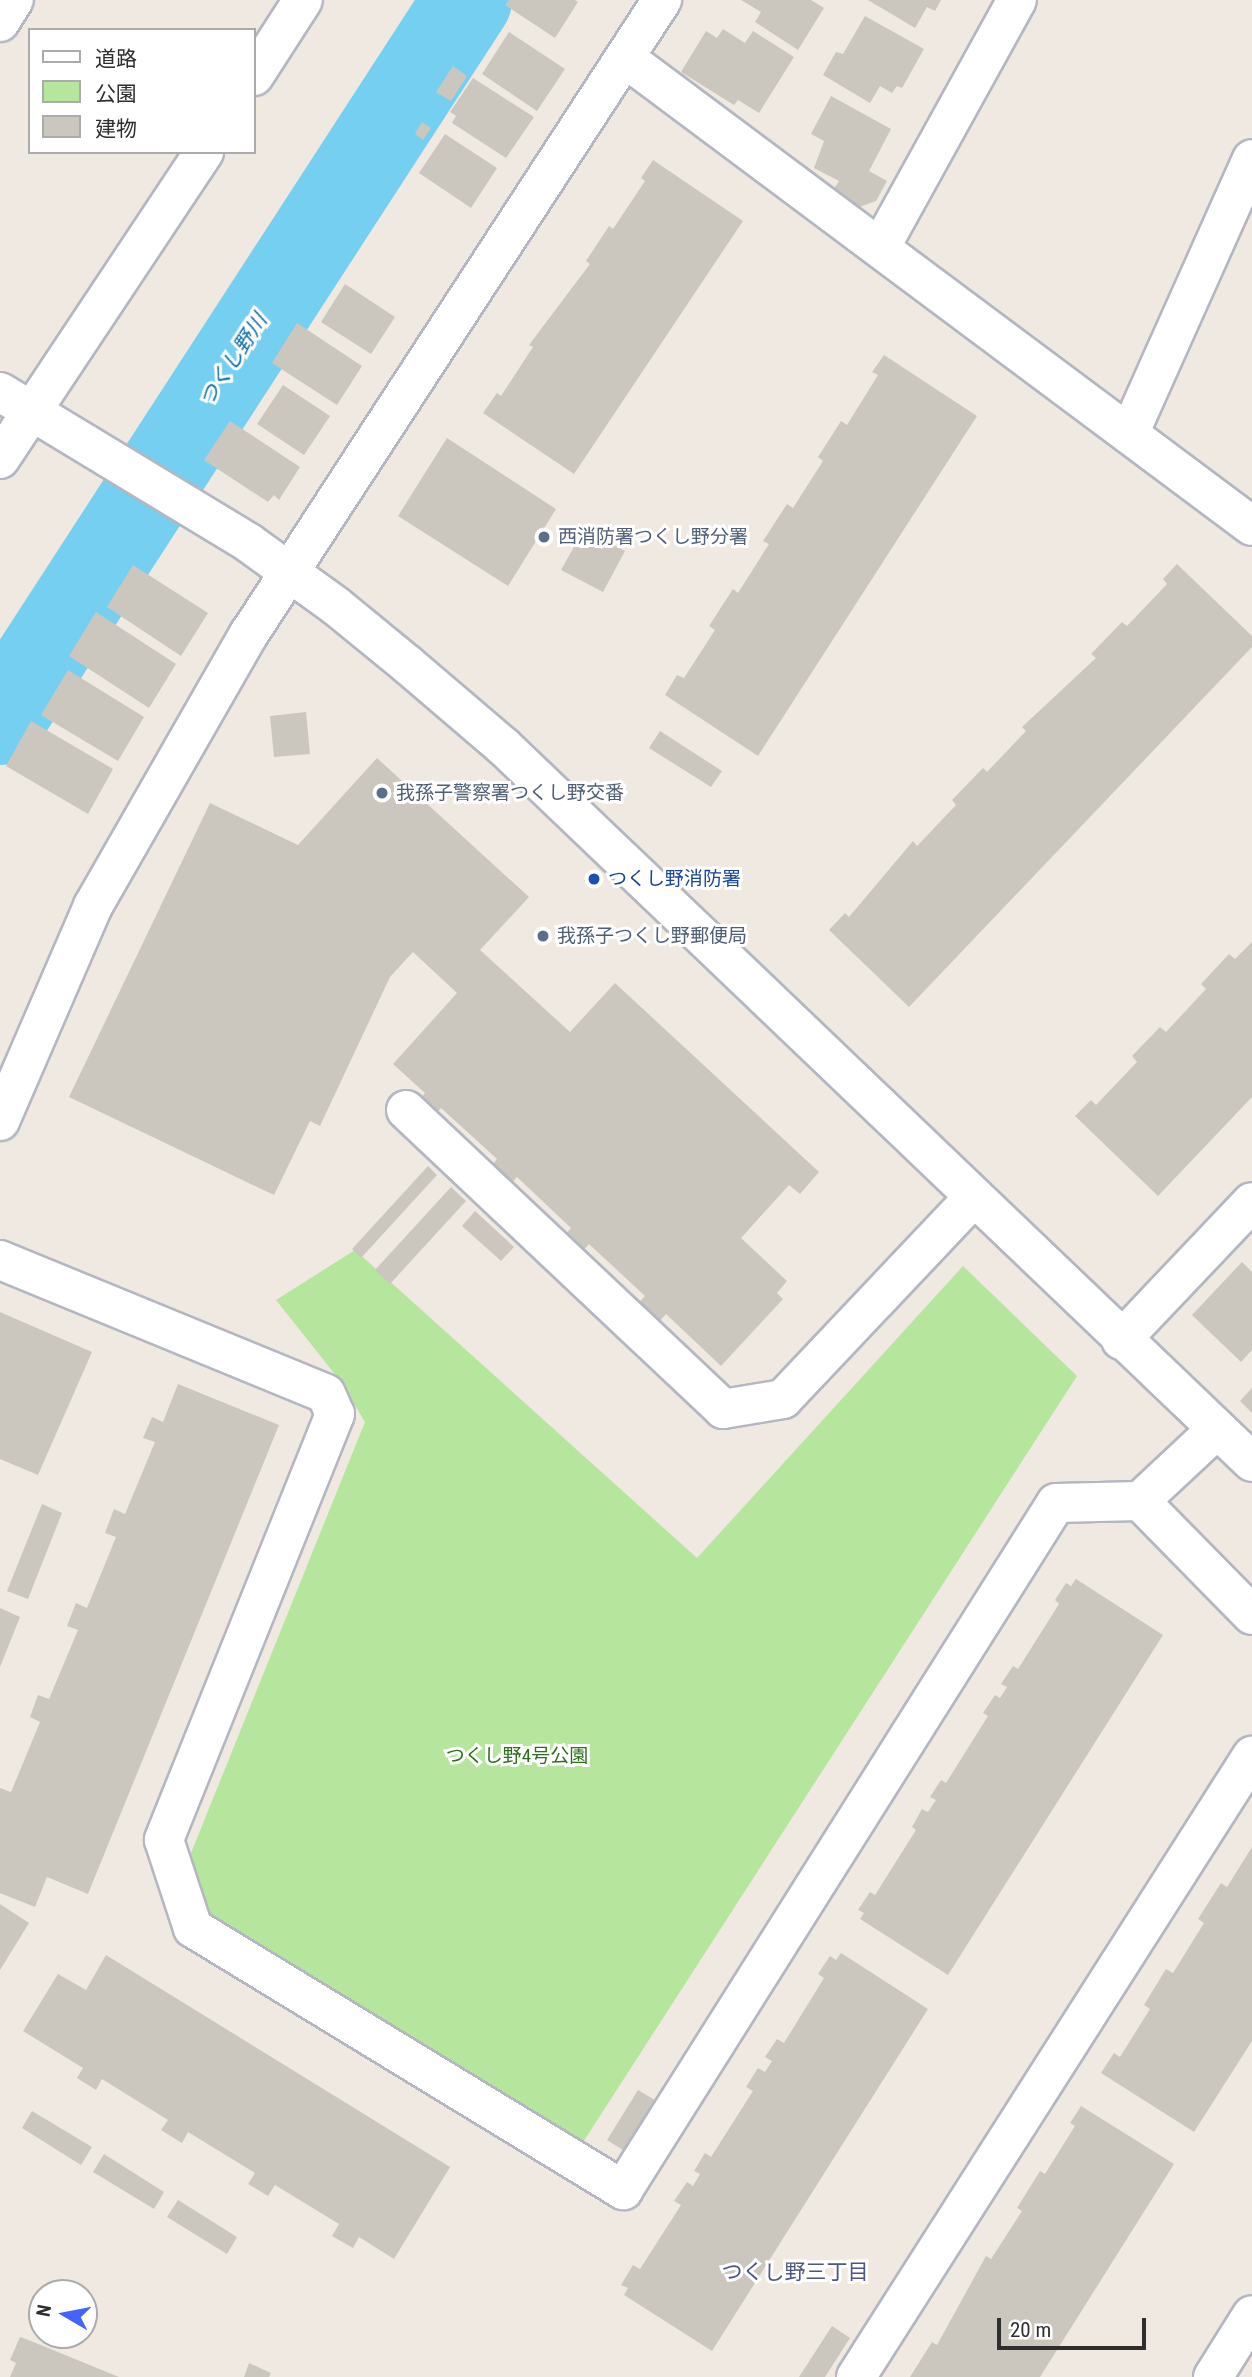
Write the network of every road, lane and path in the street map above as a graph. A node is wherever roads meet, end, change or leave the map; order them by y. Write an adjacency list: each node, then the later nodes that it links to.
1 (14, 0): 5 (street)
2 (303, 0): 7 (street)
3 (662, 0): 6 (street)
4 (1017, 0): 10 (street)
5 (0, 22)
6 (625, 58): 10 (street); 16 (street)
7 (256, 73)
8 (203, 154): 12 (street)
9 (1252, 159): 13 (street)
10 (880, 248): 13 (street)
11 (0, 392): 12 (street)
12 (35, 412): 14 (street); 16 (street)
13 (1129, 434): 15 (street)
14 (0, 458)
15 (1252, 526)
16 (289, 570): 18 (street); 19 (street)
17 (406, 1110): 19 (street)
18 (0, 1121)
19 (973, 1198): 22 (street)
20 (1252, 1202): 22 (street)
21 (0, 1259): 25 (street)
22 (1121, 1340): 23 (street)
23 (1217, 1429): 24 (street); 25 (street)
24 (1252, 1462)
25 (1140, 1501): 26 (street)
26 (1252, 1615)
27 (1252, 1756): 29 (street)
28 (1252, 2315): 30 (street)
29 (856, 2377)
30 (1213, 2377)

